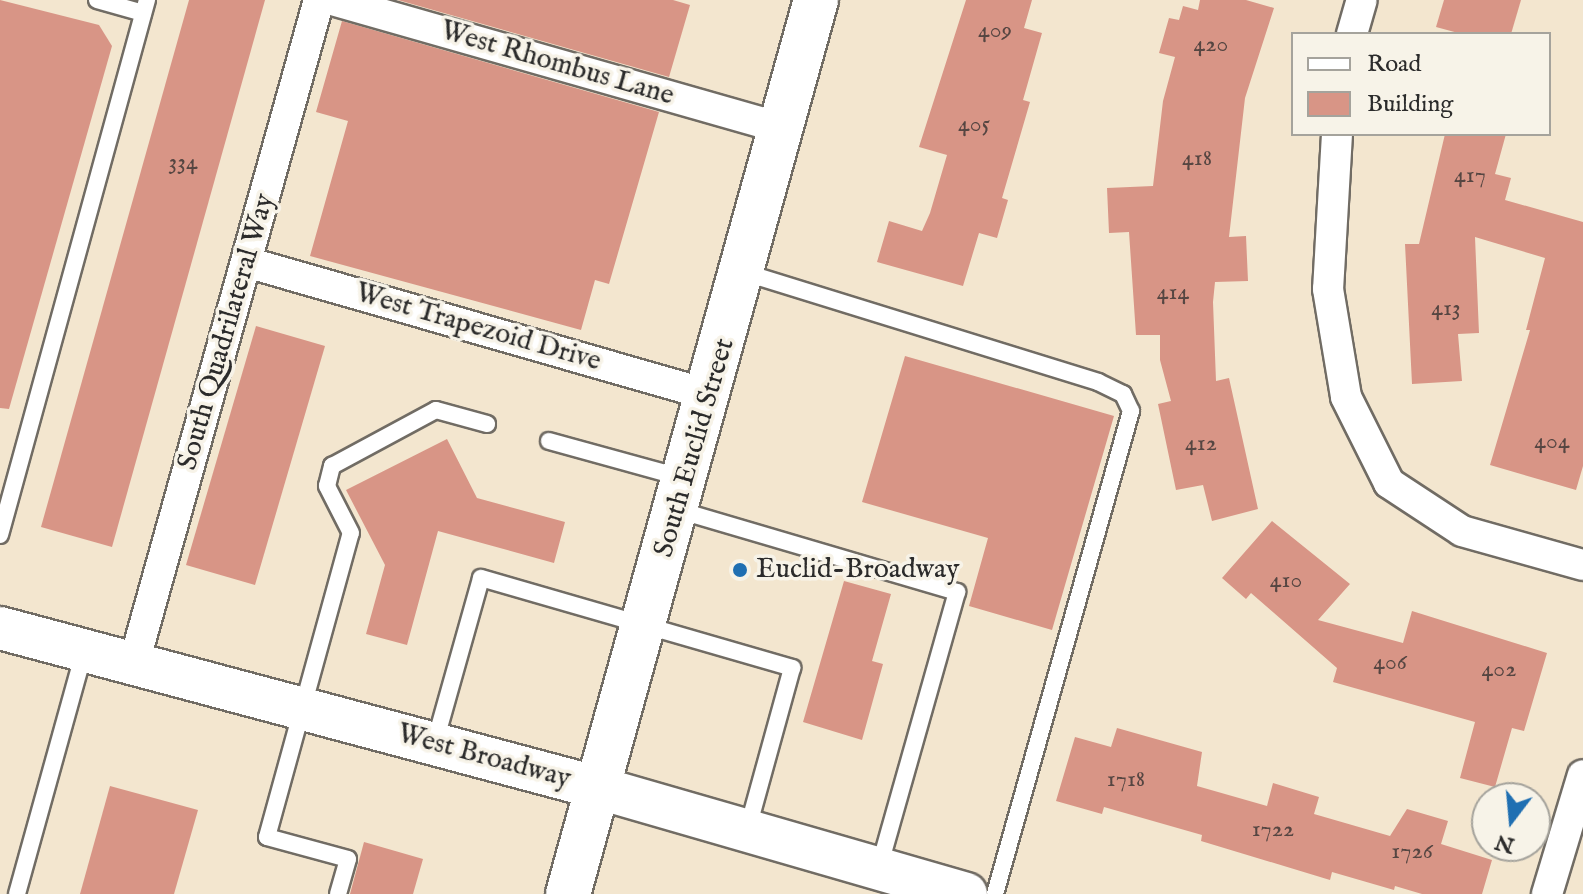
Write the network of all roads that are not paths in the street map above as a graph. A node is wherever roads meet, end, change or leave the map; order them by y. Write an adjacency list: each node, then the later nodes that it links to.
1 (97, 0): 6 (lane)
2 (319, 0): 10 (street, South Quadrilateral Way)
3 (332, 0): 8 (street, West Rhombus Lane)
4 (816, 0): 8 (main road, South Euclid Street)
5 (1362, 0): 7 (street)
6 (145, 6): 16 (lane)
7 (1353, 32)
8 (782, 128): 11 (main road, South Euclid Street)
9 (1337, 136): 17 (street)
10 (246, 262): 12 (street, West Trapezoid Drive); 21 (street, South Quadrilateral Way)
11 (743, 272): 12 (main road, South Euclid Street); 32 (lane)
12 (710, 395): 15 (main road, South Euclid Street)
13 (487, 424): 22 (lane)
14 (549, 441): 15 (lane)
15 (682, 494): 18 (main road, South Euclid Street); 27 (lane)
16 (0, 535)
17 (1583, 565)
18 (645, 625): 23 (lane); 25 (main road, South Euclid Street); 26 (lane)
19 (0, 628): 20 (main road, West Broadway)
20 (84, 650): 21 (main road, West Broadway); 28 (lane)
21 (134, 663): 22 (main road, West Broadway)
22 (302, 709): 23 (main road, West Broadway); 29 (lane)
23 (434, 744): 25 (main road, West Broadway)
24 (1583, 775): 33 (street)
25 (599, 788): 26 (main road, West Broadway); 30 (main road, South Euclid Street)
26 (747, 831): 27 (main road, West Broadway)
27 (879, 869): 31 (main road, West Broadway)
28 (17, 894)
29 (338, 894)
30 (568, 894)
31 (966, 894)
32 (995, 894)
33 (1547, 894)

